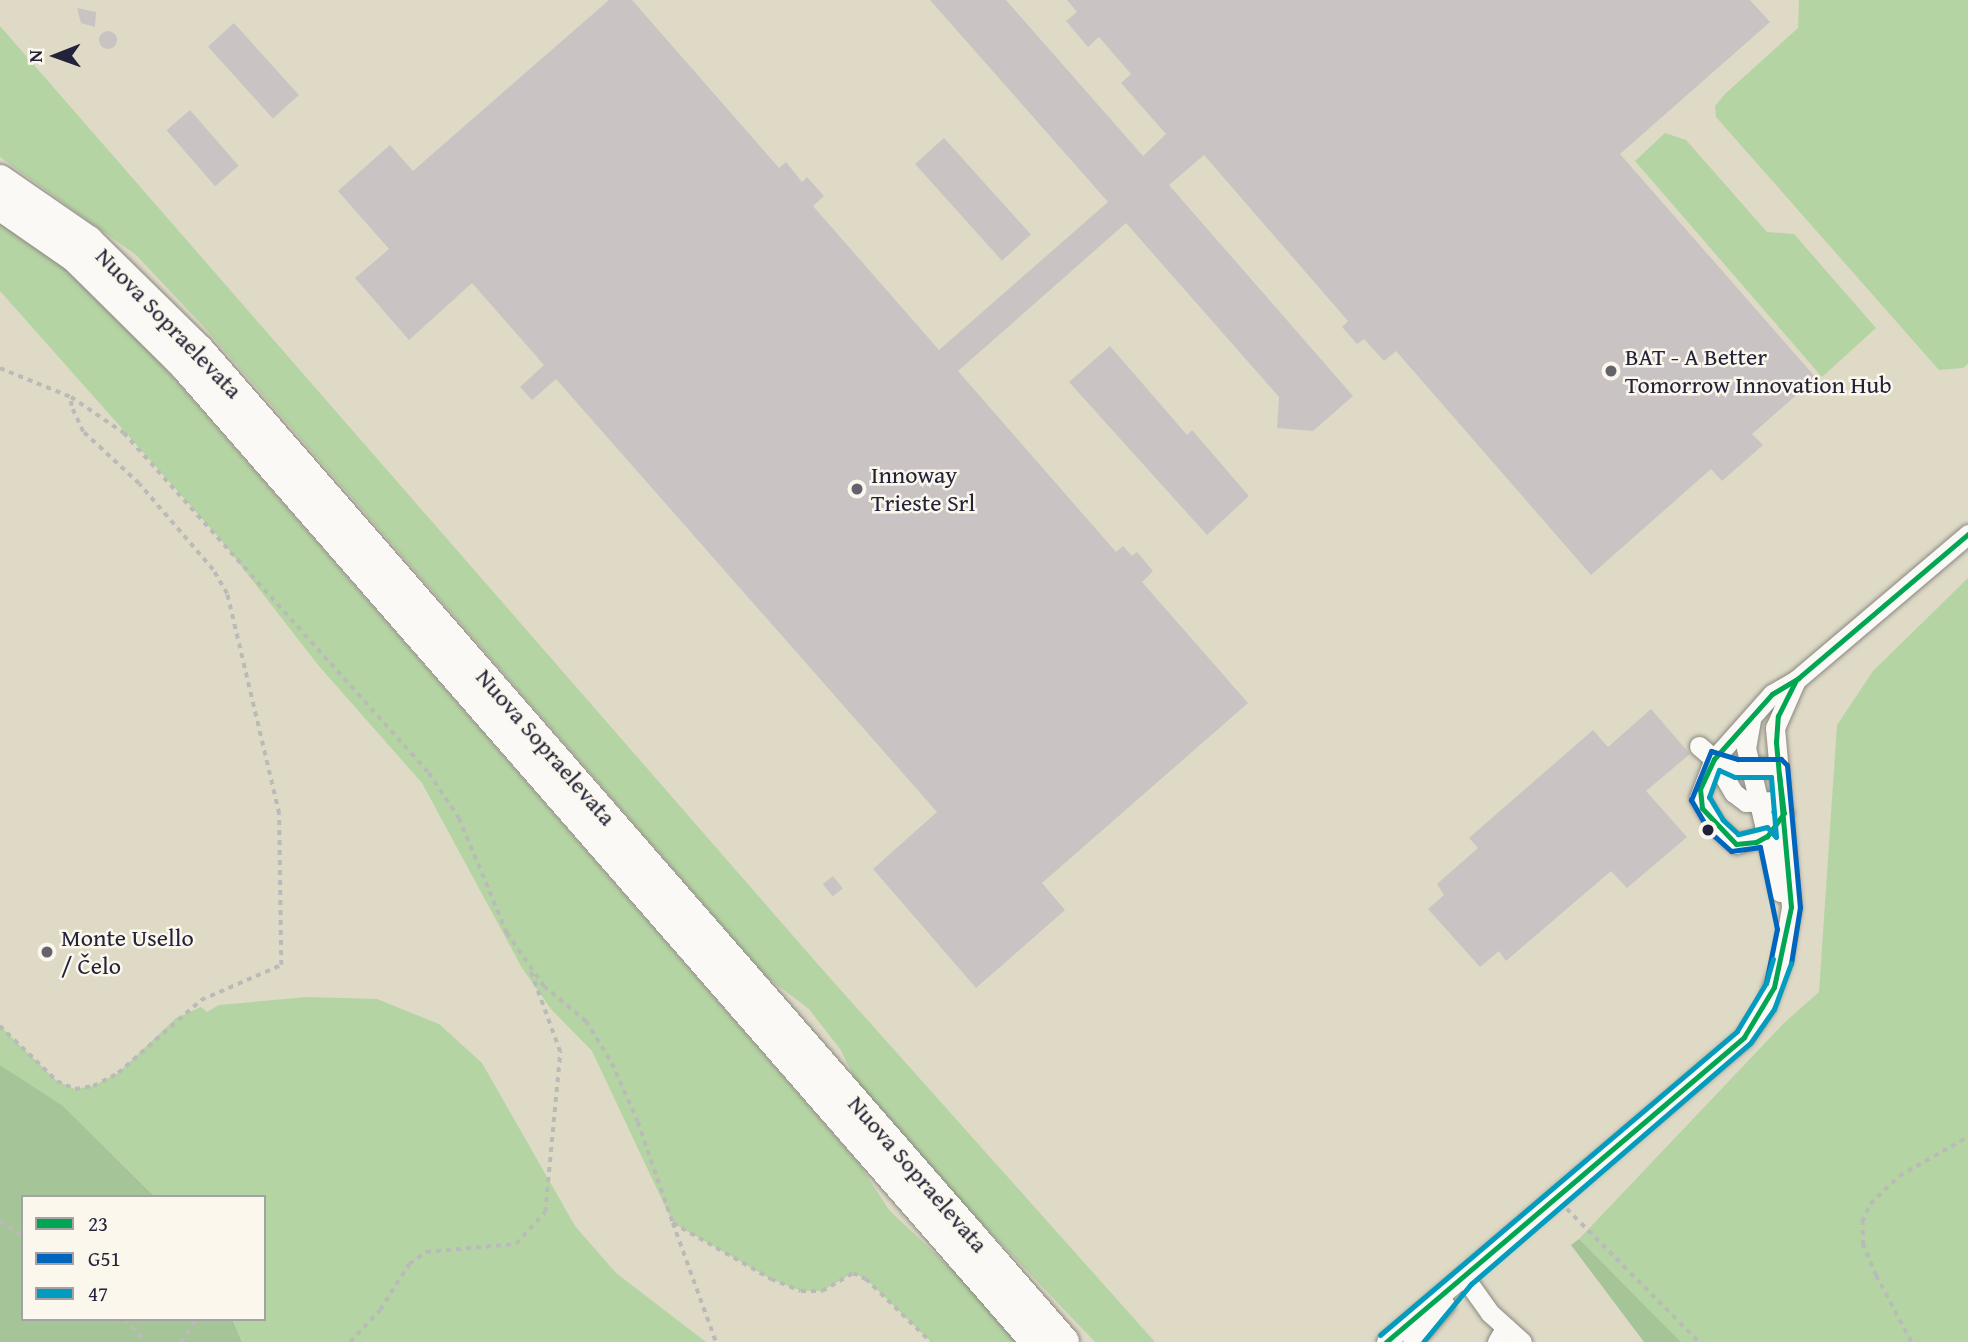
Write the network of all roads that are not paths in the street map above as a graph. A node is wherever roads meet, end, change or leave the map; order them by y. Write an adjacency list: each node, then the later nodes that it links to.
1 (0, 180): 13 (highway, Nuova Sopraelevata)
2 (0, 205): 16 (highway, Nuova Sopraelevata)
3 (1968, 534): 4 (street)
4 (1796, 680): 5 (street); 8 (street)
5 (1752, 716): 6 (street); 7 (street)
6 (1706, 753): 7 (street); 9 (street); 11 (street)
7 (1752, 768): 8 (street); 9 (street)
8 (1779, 768): 10 (street)
9 (1760, 802): 10 (street); 11 (street)
10 (1784, 805): 11 (street); 12 (street)
11 (1767, 836): 12 (street)
12 (1786, 929): 14 (street)
13 (985, 1251): 17 (highway, Nuova Sopraelevata); 18 (highway)
14 (1465, 1278): 15 (street); 19 (street); 20 (street)
15 (1502, 1334): 21 (street)
16 (1036, 1342)
17 (1065, 1342)
18 (1074, 1342)
19 (1386, 1342)
20 (1412, 1342)
21 (1522, 1342)

